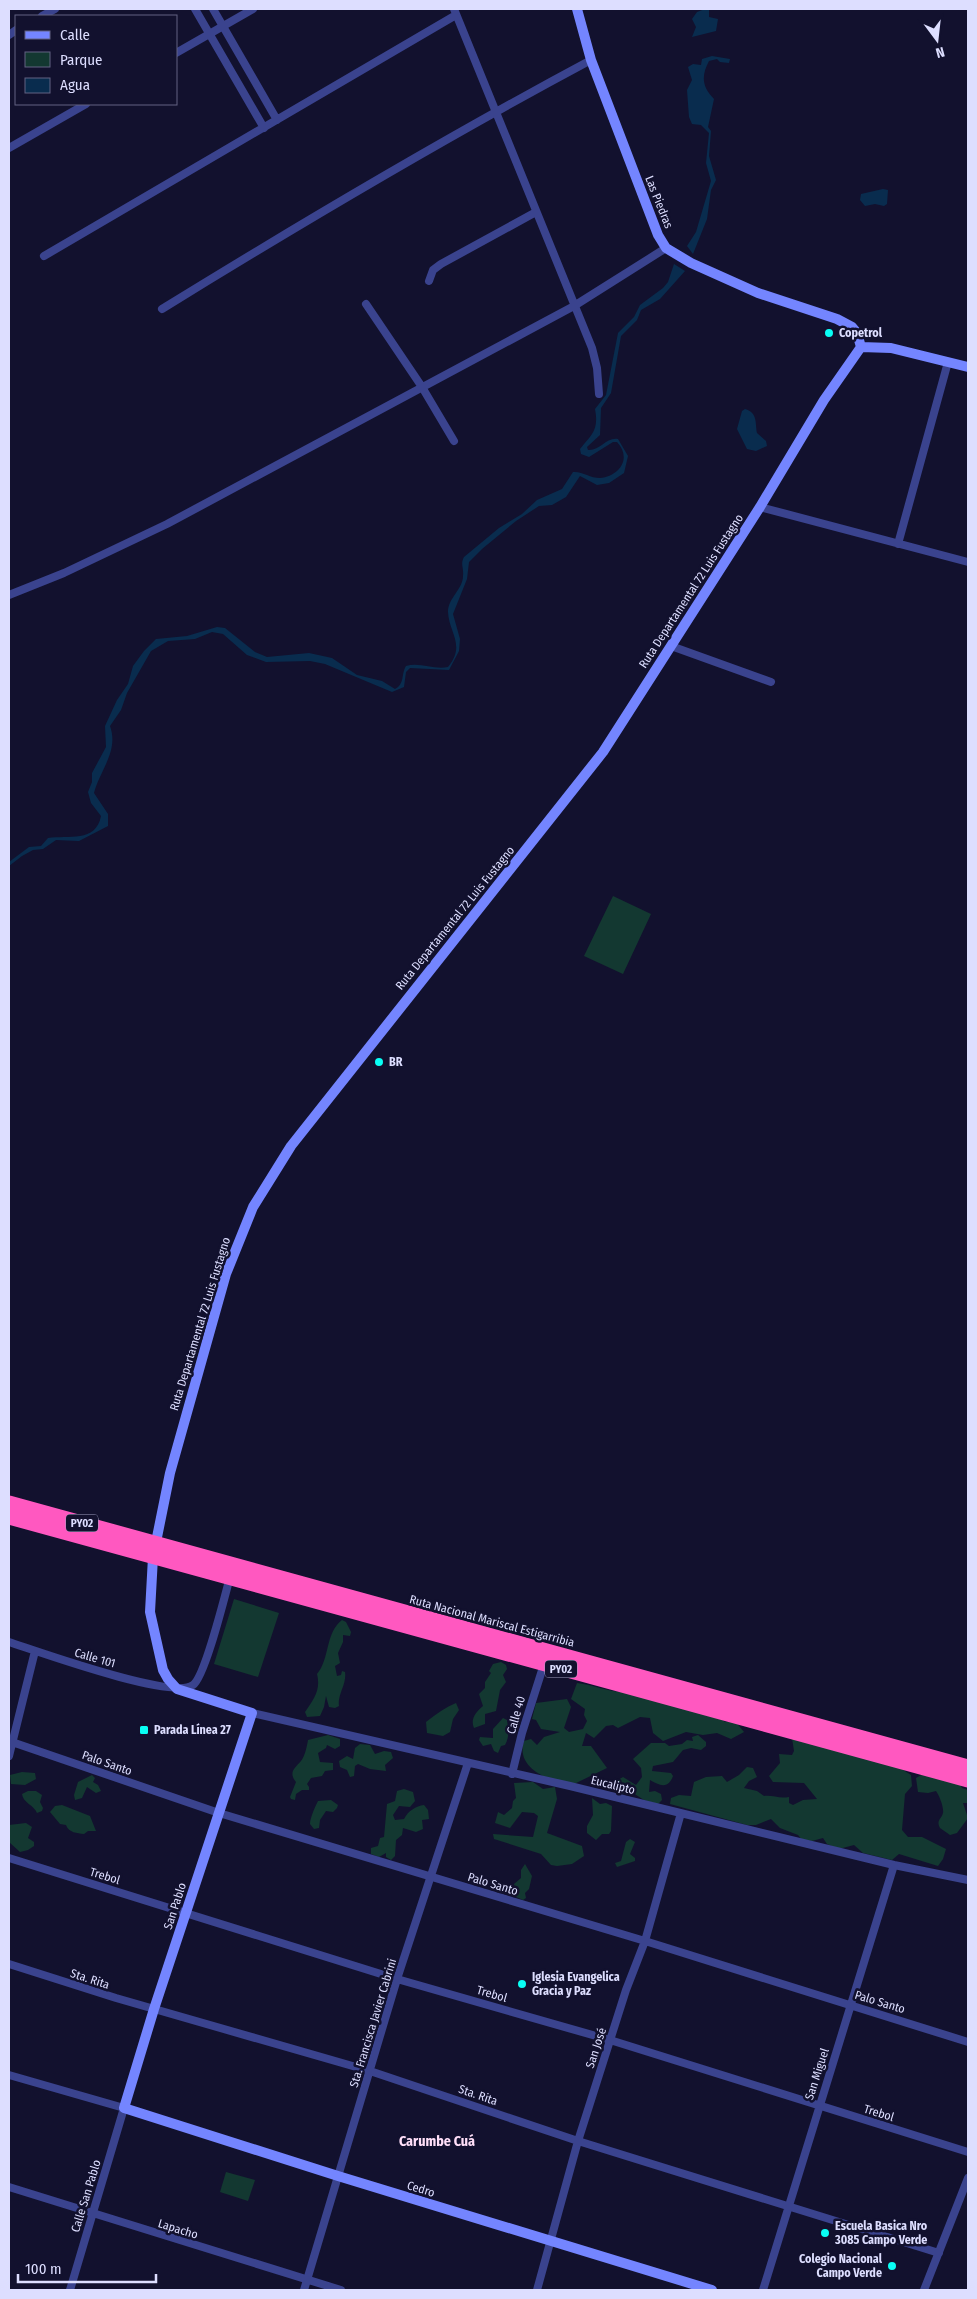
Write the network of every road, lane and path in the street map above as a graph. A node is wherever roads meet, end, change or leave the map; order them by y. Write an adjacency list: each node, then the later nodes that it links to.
1 (55, 9): 7 (street)
2 (195, 9): 9 (street)
3 (213, 9): 8 (street)
4 (253, 9): 8 (street)
5 (577, 9): 11 (street, Las Piedras)
6 (455, 12): 13 (street); 14 (street)
7 (44, 15)
8 (223, 26): 9 (street); 14 (street)
9 (209, 34): 10 (street); 15 (street)
10 (178, 52)
11 (591, 60): 13 (street); 18 (street, Las Piedras)
12 (84, 105): 16 (street)
13 (494, 111): 17 (street); 23 (street)
14 (277, 120): 15 (street)
15 (264, 128): 19 (street)
16 (9, 148)
17 (536, 212): 20 (street); 22 (street)
18 (666, 248): 22 (street); 24 (street, Las Piedras)
19 (44, 256)
20 (429, 281)
21 (366, 304): 27 (street)
22 (574, 306): 27 (street); 28 (street)
23 (162, 309)
24 (861, 346): 25 (street); 30 (street, Ruta Departamental 72 Luis Fustagno)
25 (948, 362): 26 (street); 31 (street)
26 (968, 367)
27 (422, 387): 29 (street); 33 (street)
28 (599, 394)
29 (454, 441)
30 (760, 507): 31 (street); 34 (street, Ruta Departamental 72 Luis Fustagno)
31 (898, 544): 32 (street)
32 (968, 562)
33 (9, 595)
34 (671, 646): 35 (street); 38 (street, Ruta Departamental 72 Luis Fustagno)
35 (771, 682)
36 (9, 1503): 38 (highway, Ruta Nacional Mariscal Estigarribia / PY02)
37 (9, 1517): 38 (highway, Ruta Nacional Mariscal Estigarribia / PY02)
38 (154, 1550): 39 (highway, Ruta Nacional Mariscal Estigarribia / PY02); 43 (street, Ruta Departamental 72 Luis Fustagno); 48 (highway, Ruta Nacional Mariscal Estigarribia / PY02)
39 (230, 1577): 42 (highway, Ruta Nacional Mariscal Estigarribia / PY02); 43 (street)
40 (9, 1642): 41 (street, Calle 101)
41 (35, 1651): 43 (street, Calle 101); 45 (street)
42 (544, 1664): 49 (street, Calle 40); 50 (highway, Ruta Nacional Mariscal Estigarribia / PY02)
43 (177, 1689): 44 (street)
44 (252, 1713): 47 (street, Eucalipto); 51 (street, San Pablo)
45 (11, 1742): 46 (street); 51 (street, Palo Santo)
46 (9, 1756)
47 (468, 1763): 49 (street, Eucalipto); 55 (street, Sta. Francisca Javier Cabrini)
48 (968, 1768)
49 (512, 1774): 52 (street, Eucalipto)
50 (968, 1780)
51 (219, 1813): 55 (street, Palo Santo); 57 (street, San Pablo)
52 (681, 1813): 54 (street, Eucalipto); 58 (street, San José)
53 (9, 1858): 57 (street, Trebol)
54 (894, 1865): 56 (street, Eucalipto); 61 (street, San Miguel)
55 (432, 1877): 58 (street, Palo Santo); 60 (street, Sta. Francisca Javier Cabrini)
56 (968, 1880)
57 (186, 1912): 60 (street, Trebol); 62 (street, San Pablo)
58 (644, 1941): 61 (street, Palo Santo); 63 (street, San José)
59 (9, 1964): 62 (street, Sta. Rita)
60 (397, 1978): 63 (street, Trebol); 65 (street, Sta. Francisca Javier Cabrini)
61 (851, 2004): 64 (street, Palo Santo); 67 (street, San Miguel)
62 (154, 2009): 65 (street, Sta. Rita); 68 (street, San Pablo)
63 (610, 2040): 67 (street, Trebol); 69 (street, San José)
64 (968, 2042)
65 (370, 2071): 69 (street, Sta. Rita); 71 (street, Sta. Francisca Javier Cabrini)
66 (9, 2075): 68 (street)
67 (818, 2106): 70 (street, Trebol); 74 (street, San Miguel)
68 (124, 2108): 71 (street, Cedro); 75 (street, Calle San Pablo)
69 (578, 2141): 74 (street, Sta. Rita); 76 (street, San José)
70 (968, 2152)
71 (338, 2176): 76 (street, Cedro); 78 (street, Sta. Francisca Javier Cabrini)
72 (968, 2178): 77 (street)
73 (9, 2187): 75 (street, Lapacho)
74 (788, 2205): 77 (street, Sta. Rita); 84 (street, San Miguel)
75 (93, 2214): 78 (street, Lapacho); 79 (street, Calle San Pablo)
76 (552, 2242): 82 (street, San José); 83 (street, Cedro)
77 (939, 2253): 85 (street)
78 (307, 2281): 80 (street, Sta. Francisca Javier Cabrini); 81 (street, Lapacho)
79 (70, 2290)
80 (304, 2290)
81 (341, 2290)
82 (537, 2290)
83 (712, 2290)
84 (763, 2290)
85 (924, 2290)

